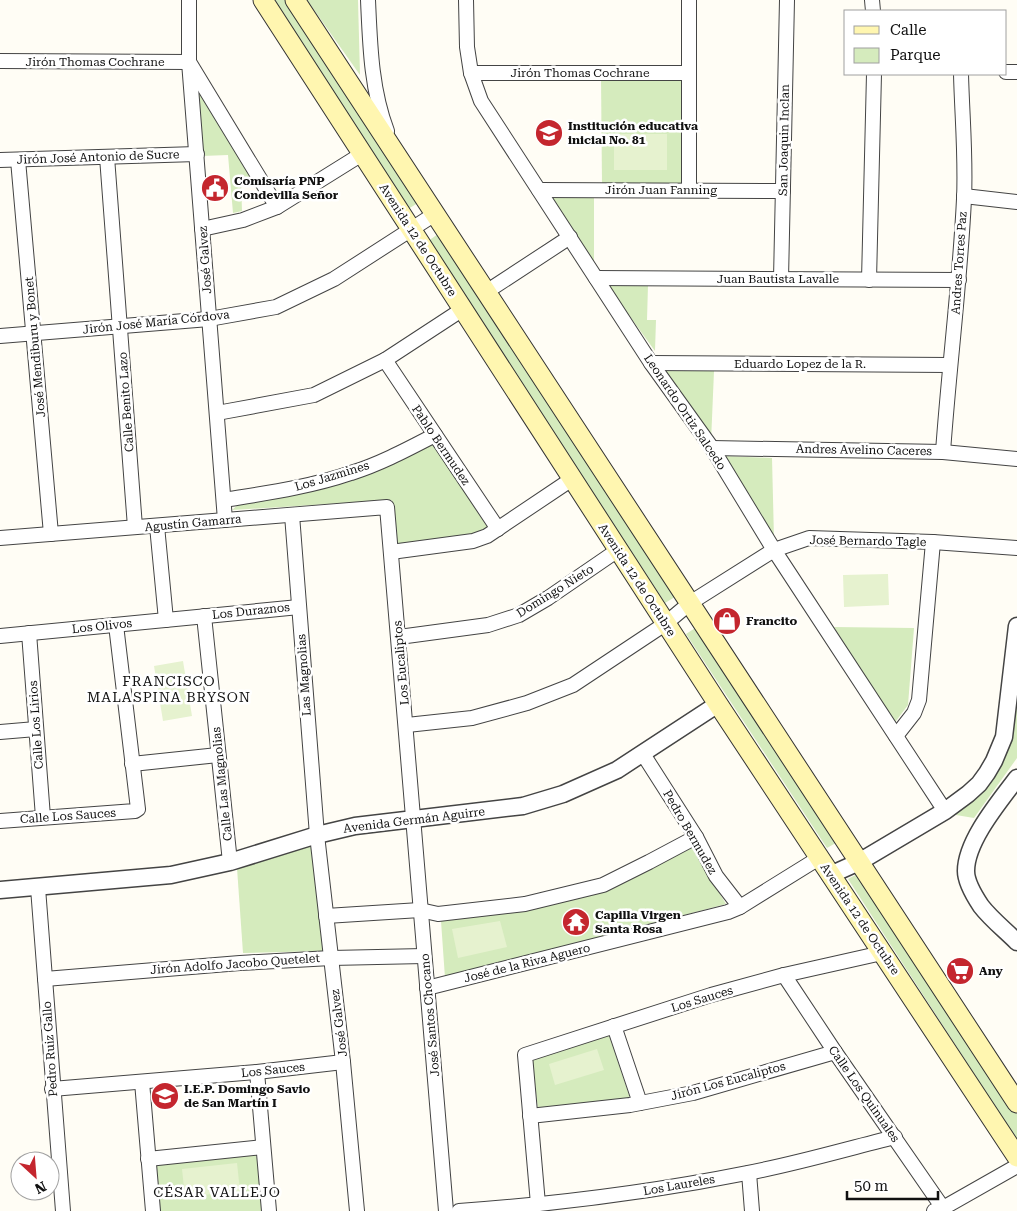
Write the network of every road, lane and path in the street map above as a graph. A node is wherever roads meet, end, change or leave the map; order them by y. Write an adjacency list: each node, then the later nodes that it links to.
1 (189, 0): 9 (street, José Galvez)
2 (263, 0): 15 (main road, Avenida 12 de Octubre)
3 (295, 0): 16 (main road)
4 (368, 0): 16 (street)
5 (466, 0): 10 (street, Leonardo Ortiz Salcedo)
6 (689, 0): 11 (street)
7 (788, 0): 22 (street, San Joaquin Inclan)
8 (0, 61): 9 (street, Jirón Thomas Cochrane)
9 (189, 62): 14 (street, José Galvez); 25 (street)
10 (471, 73): 11 (street, Jirón Thomas Cochrane); 20 (street, Leonardo Ortiz Salcedo)
11 (689, 74): 21 (street)
12 (874, 75): 32 (street)
13 (961, 75): 23 (street, Andres Torres Paz)
14 (197, 154): 17 (street, Jirón José Antonio de Sucre); 27 (street, José Galvez)
15 (362, 154): 25 (street); 28 (main road, Avenida 12 de Octubre)
16 (397, 155): 26 (main road)
17 (107, 157): 19 (street, Jirón José Antonio de Sucre); 37 (street, Calle Benito Lazo)
18 (0, 160): 19 (street, Jirón José Antonio de Sucre)
19 (18, 160): 38 (street, José Mendiburu y Bonet)
20 (539, 190): 21 (street, Jirón Juan Fanning); 29 (street, Leonardo Ortiz Salcedo)
21 (689, 190): 22 (street, Jirón Juan Fanning)
22 (783, 191): 31 (street, San Joaquin Inclan)
23 (964, 196): 24 (street); 33 (street, Andres Torres Paz)
24 (1017, 202)
25 (278, 207): 27 (street)
26 (435, 214): 28 (street, Jirón José María Córdova); 34 (main road)
27 (202, 229): 36 (street, José Galvez)
28 (411, 230): 35 (main road, Avenida 12 de Octubre); 36 (street, Jirón José María Córdova)
29 (570, 237): 30 (street, Leonardo Ortiz Salcedo); 34 (street)
30 (596, 278): 31 (street, Juan Bautista Lavalle); 41 (street, Leonardo Ortiz Salcedo)
31 (781, 279): 32 (street, Juan Bautista Lavalle)
32 (869, 280): 33 (street, Juan Bautista Lavalle)
33 (959, 280): 42 (street, Andres Torres Paz)
34 (486, 292): 63 (main road)
35 (463, 310): 40 (street); 48 (main road, Avenida 12 de Octubre)
36 (209, 319): 37 (street, Jirón José María Córdova); 43 (street, José Galvez)
37 (120, 326): 38 (street, Jirón José María Córdova); 54 (street, Calle Benito Lazo)
38 (34, 334): 39 (street, Jirón José María Córdova); 56 (street, José Mendiburu y Bonet)
39 (0, 336)
40 (385, 360): 43 (street); 44 (street, Pablo Bermudez)
41 (651, 363): 42 (street, Eduardo Lopez de la R.); 45 (street, Leonardo Ortiz Salcedo)
42 (949, 365): 46 (street, Andres Torres Paz)
43 (217, 413): 49 (street, José Galvez)
44 (435, 435): 49 (street, Los Jazmines); 55 (street, Pablo Bermudez)
45 (712, 448): 46 (street, Andres Avelino Caceres); 61 (street, Leonardo Ortiz Salcedo)
46 (943, 452): 47 (street, Andres Avelino Caceres)
47 (1017, 459)
48 (572, 479): 55 (street); 60 (main road, Avenida 12 de Octubre)
49 (224, 500): 52 (street, José Galvez)
50 (386, 507): 51 (street, Agustín Gamarra); 62 (street, Los Eucaliptos)
51 (292, 514): 52 (street, Agustín Gamarra); 64 (street, Las Magnolias)
52 (225, 520): 53 (street, Agustín Gamarra)
53 (157, 526): 54 (street, Agustín Gamarra); 66 (street)
54 (135, 527): 56 (street, Agustín Gamarra)
55 (498, 529): 62 (street)
56 (51, 534): 57 (street, Agustín Gamarra)
57 (0, 538)
58 (933, 542): 59 (street, José Bernardo Tagle); 61 (street, José Bernardo Tagle); 77 (street)
59 (1017, 548)
60 (618, 550): 67 (main road, Avenida 12 de Octubre); 72 (street, Domingo Nieto)
61 (774, 550): 63 (street, José Bernardo Tagle); 77 (street, Leonardo Ortiz Salcedo)
62 (391, 552): 72 (street, Los Eucaliptos)
63 (690, 603): 67 (street, José Bernardo Tagle); 90 (main road)
64 (299, 606): 65 (street, Los Duraznos); 86 (street, Las Magnolias)
65 (204, 616): 66 (street, Los Olivos); 79 (street, Calle Las Magnolias)
66 (166, 620): 68 (street, Los Olivos)
67 (666, 624): 73 (main road, Avenida 12 de Octubre); 74 (street, José Bernardo Tagle)
68 (116, 625): 70 (street, Los Olivos); 80 (street)
69 (1017, 626): 82 (street)
70 (29, 633): 71 (street, Los Olivos); 75 (street, Calle Los Lirios)
71 (0, 636)
72 (399, 637): 74 (street, Los Eucaliptos)
73 (718, 704): 78 (street, Avenida Germán Aguirre); 88 (main road, Avenida 12 de Octubre)
74 (407, 725): 84 (street, Los Eucaliptos)
75 (36, 729): 76 (street); 83 (street, Calle Los Lirios)
76 (0, 732)
77 (896, 736): 82 (street, Leonardo Ortiz Salcedo)
78 (643, 754): 84 (street, Avenida Germán Aguirre); 87 (street, Pedro Bermudez)
79 (218, 755): 80 (street); 89 (street, Calle Las Magnolias)
80 (132, 764): 83 (street, Calle Los Sauces)
81 (1017, 778): 97 (street)
82 (944, 811): 90 (street)
83 (43, 817): 85 (street, Calle Los Sauces)
84 (414, 820): 86 (street, Avenida Germán Aguirre); 95 (street, José Santos Chocano)
85 (0, 821)
86 (316, 835): 89 (street, Avenida Germán Aguirre); 96 (street, José Galvez)
87 (696, 837): 94 (street, Pedro Bermudez); 95 (street)
88 (820, 858): 91 (main road, Avenida 12 de Octubre); 94 (street, José de la Riva Aguero)
89 (230, 862): 92 (street, Avenida Germán Aguirre)
90 (859, 862): 91 (street); 111 (main road)
91 (830, 875): 98 (main road, Avenida 12 de Octubre)
92 (38, 888): 93 (street, Avenida Germán Aguirre); 102 (street, Pedro Ruiz Gallo)
93 (0, 890)
94 (740, 907): 103 (street, José de la Riva Aguero)
95 (420, 910): 96 (street); 99 (street, José Santos Chocano)
96 (326, 916): 100 (street, José Galvez)
97 (1017, 942)
98 (882, 953): 101 (street, Los Sauces); 115 (main road, Avenida 12 de Octubre)
99 (424, 956): 100 (street, Jirón Adolfo Jacobo Quetelet); 103 (street, José Santos Chocano)
100 (331, 958): 102 (street, Jirón Adolfo Jacobo Quetelet); 106 (street, José Galvez)
101 (784, 975): 104 (street, Los Sauces); 105 (street, Calle Los Quinuales)
102 (45, 979): 109 (street, Pedro Ruiz Gallo)
103 (427, 988): 125 (street, José Santos Chocano)
104 (614, 1026): 110 (street); 112 (street, Los Sauces)
105 (834, 1052): 110 (street, Jirón Los Eucaliptos); 113 (street, Calle Los Quinuales)
106 (343, 1062): 107 (street, Los Sauces); 124 (street, José Galvez)
107 (256, 1072): 108 (street, Los Sauces); 114 (street)
108 (142, 1082): 109 (street, Los Sauces); 116 (street)
109 (52, 1089): 121 (street, Pedro Ruiz Gallo)
110 (640, 1103): 112 (street, Jirón Los Eucaliptos)
111 (1017, 1103)
112 (530, 1116): 119 (street)
113 (895, 1137): 118 (street, Los Laureles); 120 (street, Calle Los Quinuales)
114 (263, 1147): 116 (street); 123 (street)
115 (1017, 1157)
116 (148, 1159): 122 (street)
117 (1017, 1166): 120 (street)
118 (749, 1173): 119 (street, Los Laureles); 127 (street)
119 (538, 1204): 126 (street, Los Laureles)
120 (941, 1210)
121 (63, 1211)
122 (153, 1211)
123 (269, 1211)
124 (357, 1211)
125 (446, 1211)
126 (460, 1211)
127 (752, 1211)

